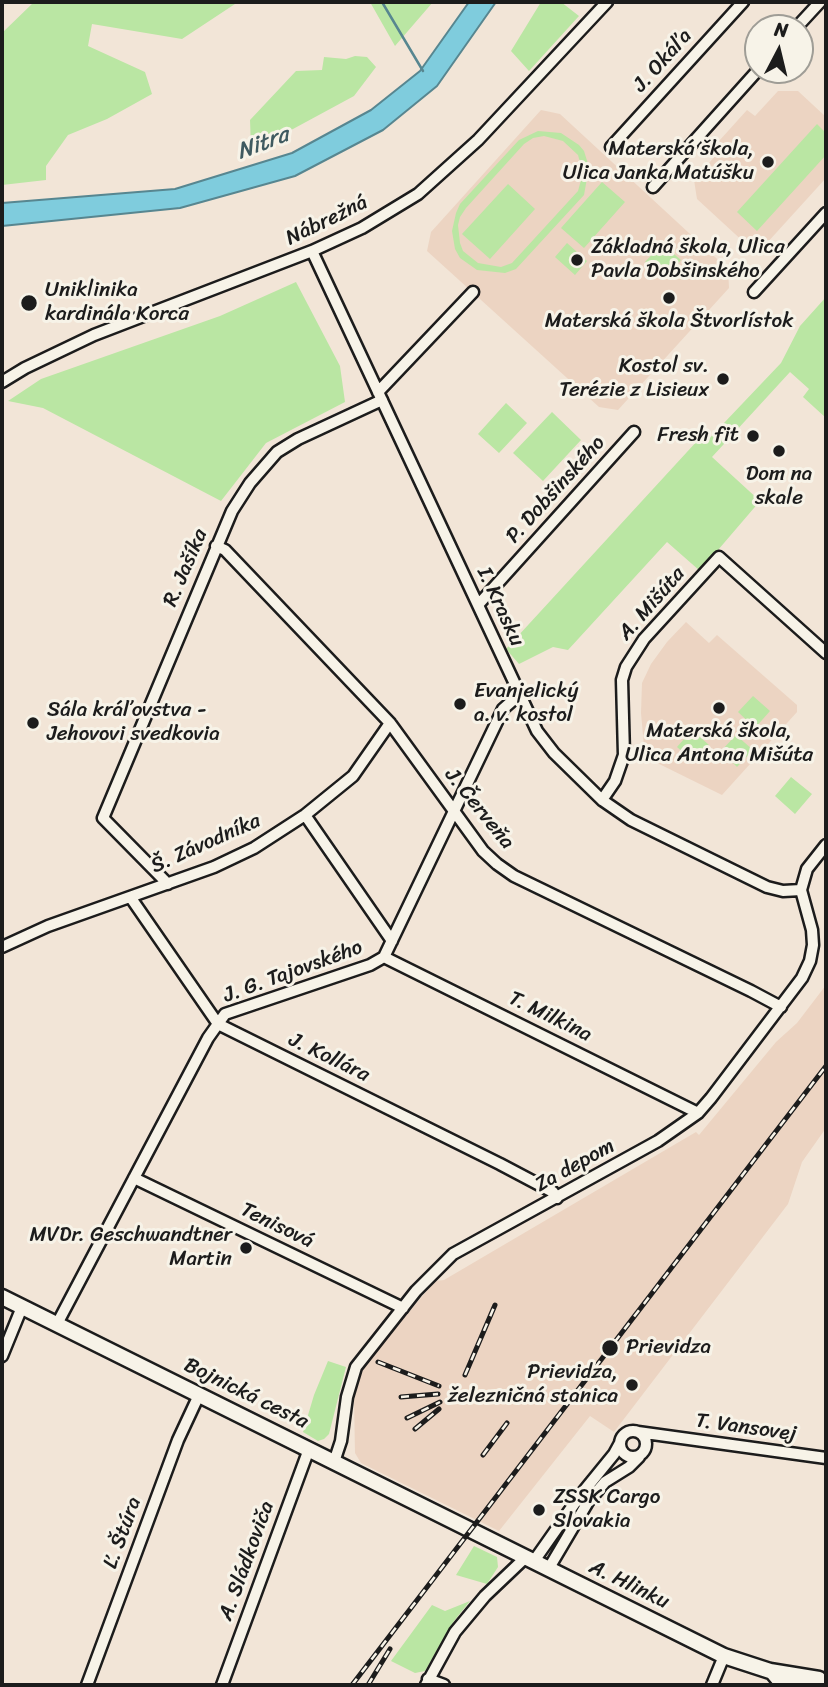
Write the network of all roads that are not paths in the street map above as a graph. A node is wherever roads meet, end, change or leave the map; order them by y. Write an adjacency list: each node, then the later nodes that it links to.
1 (607, 2): 7 (street, Nábrežná)
2 (743, 2): 4 (street, J. Okáľa)
3 (745, 84): 5 (street)
4 (611, 147)
5 (653, 187)
6 (826, 213): 9 (street)
7 (312, 251): 10 (street, Nábrežná); 11 (street, I. Krasku)
8 (473, 292): 11 (street)
9 (754, 292)
10 (2, 382)
11 (380, 396): 13 (street, R. Jašíka); 14 (street, I. Krasku)
12 (634, 432): 14 (street, P. Dobšinského)
13 (216, 546): 17 (street, J. Červeňa); 22 (street, R. Jašíka)
14 (478, 605): 16 (street, I. Krasku)
15 (826, 653): 18 (street, A. Mišúta)
16 (520, 694): 18 (street, I. Krasku); 19 (street, J. G. Tajovského)
17 (390, 723): 19 (street, J. Červeňa); 20 (street, Š. Závodníka)
18 (601, 800): 23 (street, I. Krasku)
19 (454, 812): 25 (street, J. G. Tajovského); 28 (street, J. Červeňa)
20 (305, 815): 22 (street, Š. Závodníka); 25 (street)
21 (826, 845): 23 (street)
22 (169, 884): 24 (street, Š. Závodníka)
23 (801, 890): 28 (street, Za depom)
24 (131, 898): 26 (street, Š. Závodníka); 29 (street, J. Kollára)
25 (392, 941): 27 (street, J. G. Tajovského)
26 (2, 947)
27 (384, 957): 29 (street, J. G. Tajovského); 30 (street, T. Milkina)
28 (781, 1007): 30 (street, Za depom)
29 (218, 1024): 31 (street, J. G. Tajovského); 32 (street, J. Kollára)
30 (698, 1113): 32 (street, Za depom)
31 (134, 1178): 35 (street, Tenisová); 38 (street, J. G. Tajovského)
32 (556, 1198): 35 (street, Za depom)
33 (2, 1297): 34 (street, Bojnická cesta)
34 (22, 1307): 36 (street); 38 (street, Bojnická cesta)
35 (403, 1308): 48 (street, Za depom)
36 (16, 1321): 37 (street); 39 (street)
37 (2, 1323)
38 (57, 1324): 40 (street, Bojnická cesta)
39 (2, 1356)
40 (199, 1395): 45 (street, Bojnická cesta); 56 (street, Ľ. Štúra)
41 (638, 1432): 42 (street, T. Vansovej); 43 (street); 44 (street)
42 (661, 1436): 44 (street); 47 (street, T. Vansovej)
43 (620, 1443): 46 (street); 50 (street)
44 (647, 1446): 46 (street)
45 (309, 1449): 48 (street, Bojnická cesta); 57 (street, A. Sládkoviča)
46 (639, 1457): 51 (street)
47 (826, 1458)
48 (334, 1461): 49 (street, Bojnická cesta)
49 (471, 1530): 50 (street, A. Hlinku)
50 (530, 1559): 51 (street, A. Hlinku); 55 (street)
51 (549, 1569): 52 (street, A. Hlinku)
52 (724, 1656): 53 (street, A. Hlinku); 59 (street)
53 (770, 1671): 54 (street, A. Hlinku); 60 (street, A. Hlinku)
54 (819, 1680)
55 (427, 1682): 58 (street)
56 (87, 1685)
57 (222, 1685)
58 (444, 1685)
59 (712, 1685)
60 (797, 1685)

